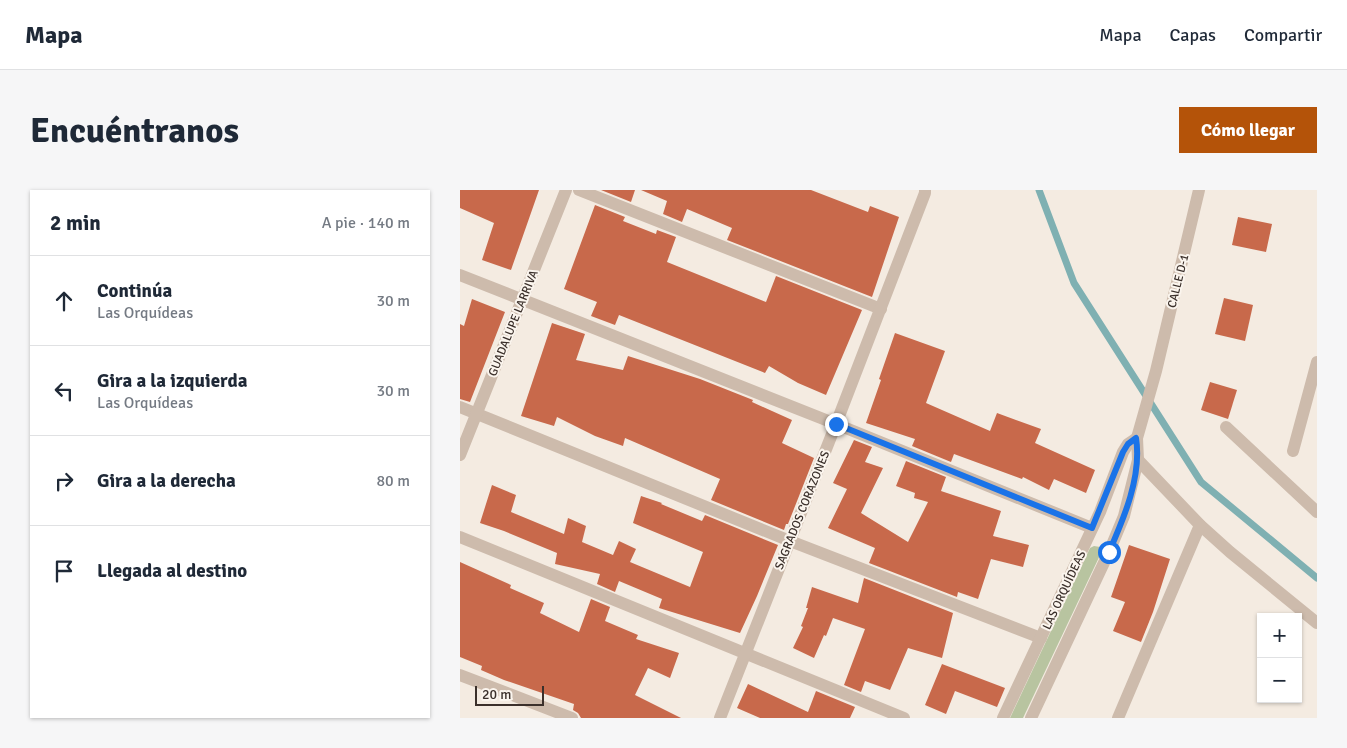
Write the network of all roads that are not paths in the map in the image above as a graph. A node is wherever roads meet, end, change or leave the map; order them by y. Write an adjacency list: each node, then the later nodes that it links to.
1 (566, 190): 6 (street, GUADALUPE LARRIVA)
2 (578, 190): 7 (street)
3 (1200, 190): 13 (street, CALLE D-1)
4 (923, 191): 7 (street, SAGRADOS CORAZONES)
5 (460, 275): 6 (street)
6 (522, 300): 10 (street, GUADALUPE LARRIVA); 11 (street)
7 (881, 309): 11 (street, SAGRADOS CORAZONES)
8 (1317, 362): 14 (street)
9 (460, 407): 10 (street)
10 (476, 414): 15 (street, GUADALUPE LARRIVA); 21 (street)
11 (836, 424): 19 (street); 21 (street, SAGRADOS CORAZONES)
12 (1226, 427): 17 (street)
13 (1136, 438): 16 (street, LAS ORQUÍDEAS); 19 (street, LAS ORQUÍDEAS)
14 (1293, 451)
15 (460, 455)
16 (1138, 460): 18 (street); 30 (street, LAS ORQUÍDEAS)
17 (1317, 512)
18 (1200, 525): 22 (street); 31 (street)
19 (1092, 528): 23 (street, LAS ORQUÍDEAS)
20 (460, 537): 24 (street)
21 (790, 541): 23 (street); 24 (street, SAGRADOS CORAZONES)
22 (1317, 624)
23 (1041, 638): 29 (street, LAS ORQUÍDEAS)
24 (745, 654): 27 (street, SAGRADOS CORAZONES); 28 (street)
25 (460, 675): 26 (street)
26 (572, 718)
27 (720, 718)
28 (904, 718)
29 (1003, 718)
30 (1031, 718)
31 (1118, 718)

